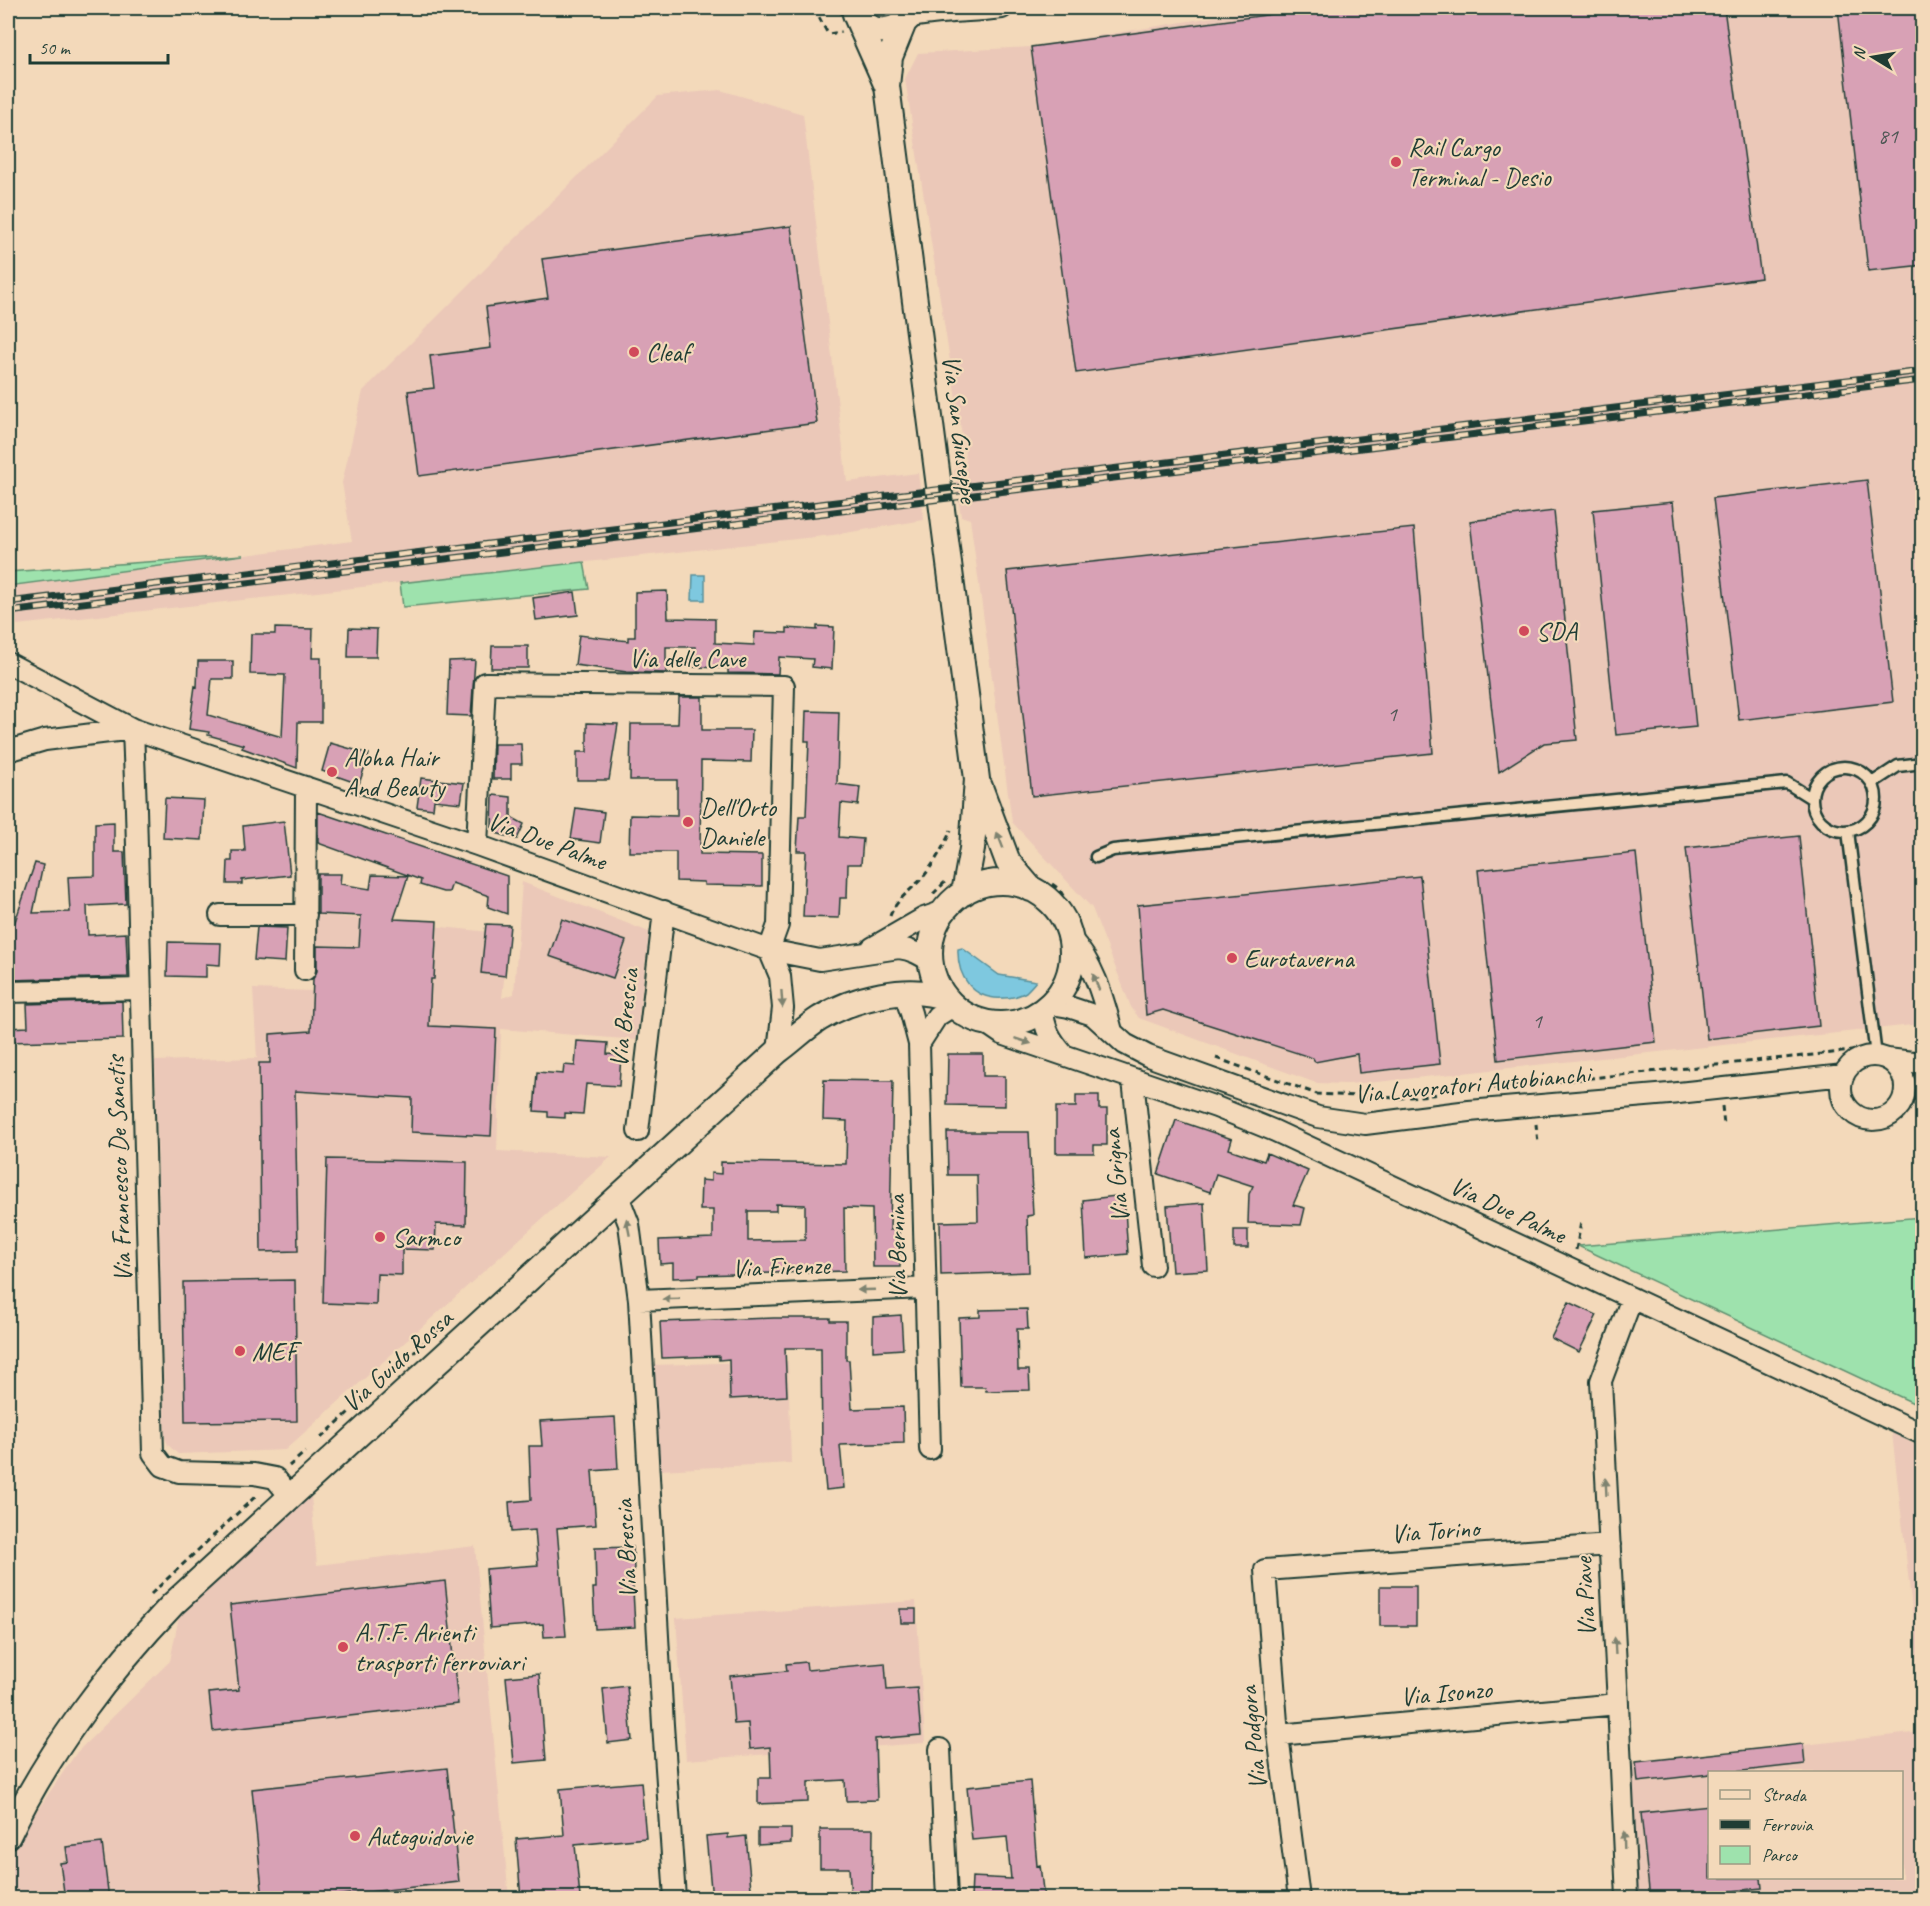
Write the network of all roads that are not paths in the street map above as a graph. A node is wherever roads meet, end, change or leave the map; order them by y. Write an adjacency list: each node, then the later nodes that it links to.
1 (1002, 8): 3 (street)
2 (854, 9): 3 (street); 4 (street, Via San Giuseppe)
3 (910, 17): 4 (street, Via San Giuseppe)
4 (887, 86): 9 (street, Via San Giuseppe)
5 (8, 663): 6 (street)
6 (133, 729): 7 (street); 11 (street, Via Due Palme); 27 (street, Via Francesco De Sanctis)
7 (8, 751)
8 (1923, 763): 10 (lane)
9 (977, 779): 16 (street, Via San Giuseppe, one-way to 9); 17 (street, Via San Giuseppe)
10 (1872, 783): 12 (lane); 13 (lane)
11 (306, 787): 14 (street, Via Due Palme); 21 (street)
12 (1811, 798): 13 (lane); 15 (lane)
13 (1848, 831): 37 (lane)
14 (477, 845): 19 (street, Via Due Palme); 23 (street, Via delle Cave)
15 (1096, 857)
16 (1041, 886): 17 (street); 22 (street)
17 (964, 893): 18 (street)
18 (937, 904): 24 (street, Via Due Palme); 25 (street)
19 (664, 912): 23 (street, Via Due Palme); 44 (street, Via Brescia)
20 (220, 915): 21 (street)
21 (306, 915): 26 (street)
22 (1075, 930): 31 (street); 33 (street, one-way to 22)
23 (769, 950): 24 (street, Via Due Palme); 35 (street, one-way to 35)
24 (862, 954): 25 (street, Via Due Palme)
25 (931, 964): 29 (street, Via Guido Rossa); 30 (street)
26 (305, 970)
27 (141, 989): 28 (street); 52 (street, Via Francesco De Sanctis)
28 (8, 992)
29 (896, 994): 30 (street, Via Guido Rossa); 34 (street, Via Bernina); 35 (street, Via Guido Rossa)
30 (949, 1002): 32 (street); 34 (street)
31 (1047, 1007): 32 (street); 33 (street, Via Lavoratori Autobianchi); 36 (street)
32 (986, 1023): 36 (street, Via Due Palme, one-way to 36)
33 (1112, 1031): 41 (street, Via Lavoratori Autobianchi)
34 (919, 1044): 47 (street, Via Bernina)
35 (778, 1051): 45 (street, Via Guido Rossa)
36 (1063, 1054): 42 (street, Via Due Palme)
37 (1879, 1055): 38 (street); 39 (street); 40 (street)
38 (1921, 1063): 39 (street)
39 (1901, 1073): 43 (street)
40 (1844, 1075): 41 (street, Via Lavoratori Autobianchi); 43 (street)
41 (1818, 1079): 43 (street)
42 (1133, 1080): 46 (street, Via Grigna); 48 (street, Via Due Palme)
43 (1842, 1096)
44 (638, 1131)
45 (619, 1198): 49 (street, Via Brescia, one-way to 45); 52 (street, Via Guido Rossa)
46 (1154, 1266)
47 (925, 1288): 49 (street, Via Firenze, one-way to 49); 51 (street, Via Bernina)
48 (1632, 1298): 50 (street, Via Due Palme); 53 (street, Via Piave, one-way to 48)
49 (639, 1300): 59 (street, Via Brescia)
50 (1923, 1434)
51 (930, 1449)
52 (290, 1496): 58 (street, Via Guido Rossa)
53 (1610, 1545): 54 (street, Via Torino); 55 (street, Via Piave, one-way to 53)
54 (1265, 1570): 56 (street, Via Podgora)
55 (1618, 1704): 56 (street, Via Isonzo); 62 (street, Via Piave, one-way to 55)
56 (1278, 1735): 61 (street, Via Podgora)
57 (940, 1749): 60 (street)
58 (8, 1836)
59 (675, 1899)
60 (947, 1899)
61 (1299, 1899)
62 (1627, 1899)

